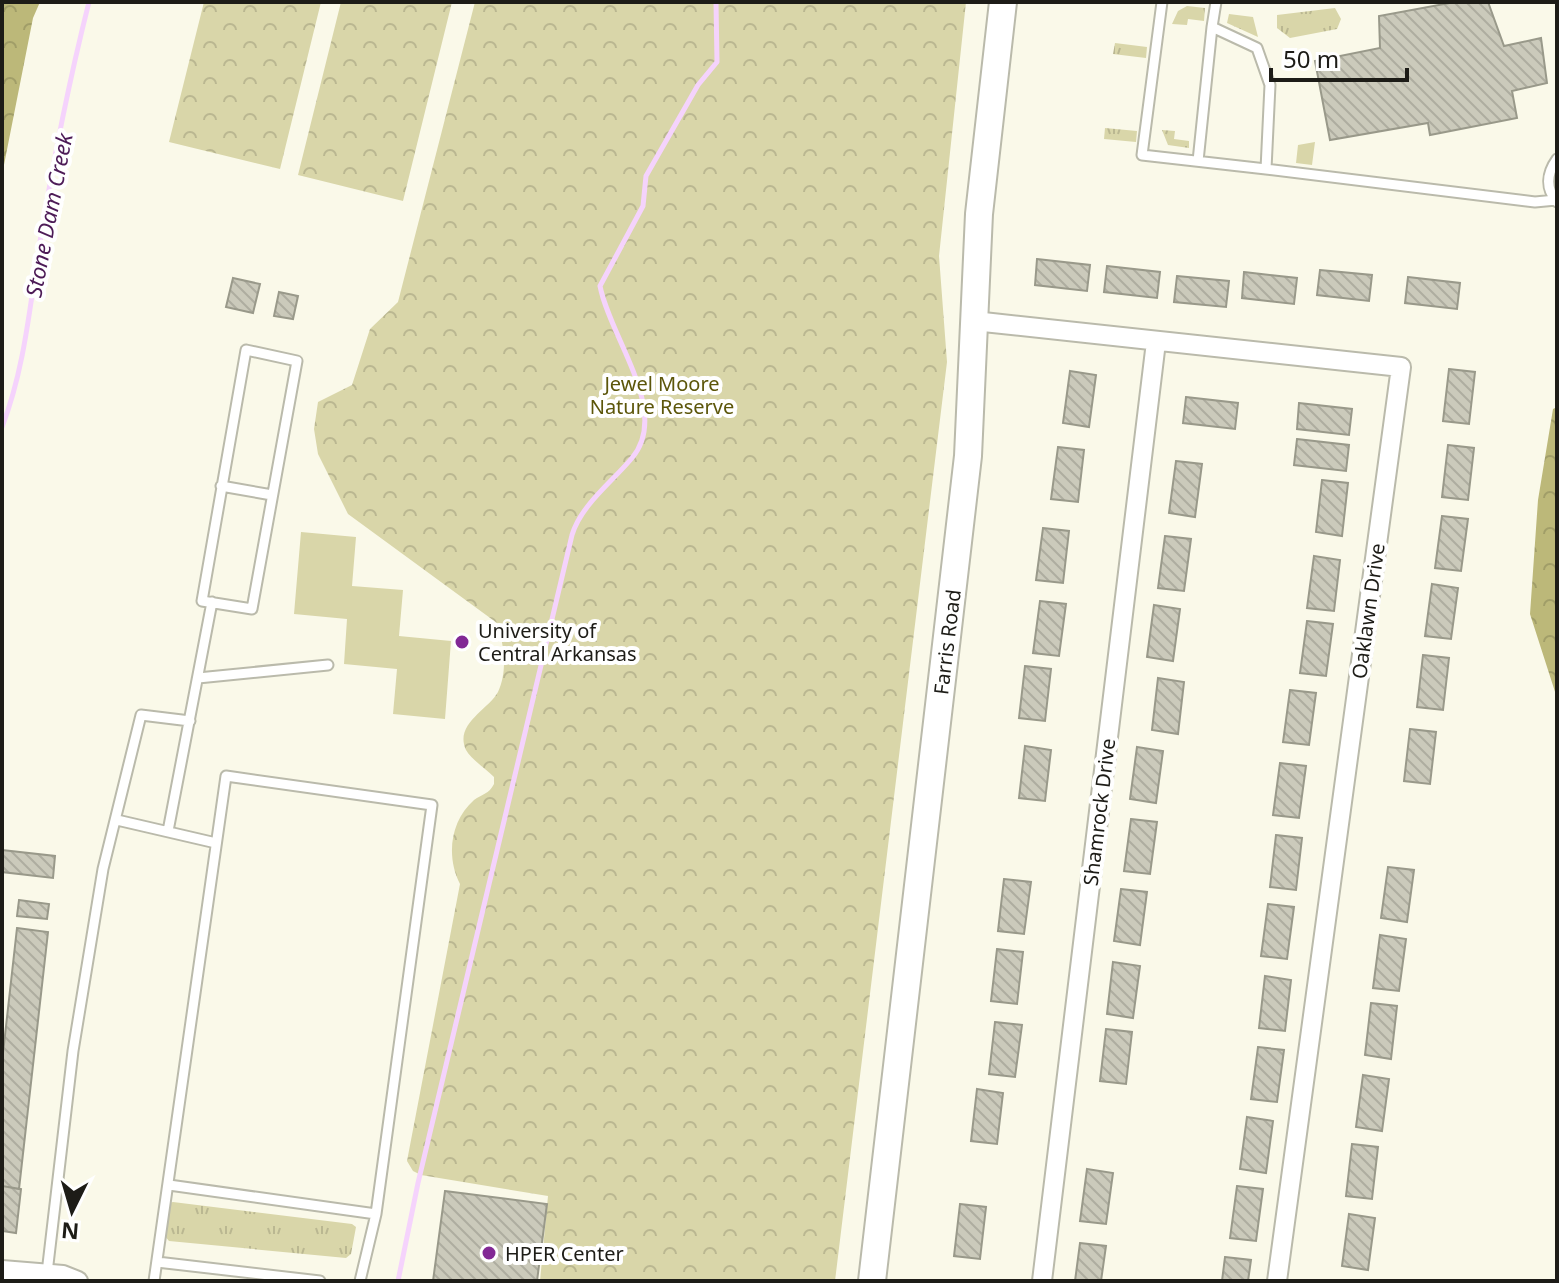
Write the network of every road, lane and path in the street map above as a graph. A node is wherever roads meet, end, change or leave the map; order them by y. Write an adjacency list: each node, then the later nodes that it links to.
1 (1003, 2): 9 (street, Farris Road)
2 (1162, 2): 6 (lane)
3 (1216, 2): 4 (lane)
4 (1212, 27): 6 (lane); 7 (lane)
5 (1557, 159): 8 (lane)
6 (1198, 161): 7 (lane)
7 (1266, 169): 8 (lane)
8 (1556, 201)
9 (974, 321): 10 (street, Oaklawn Drive); 29 (street, Farris Road)
10 (1156, 342): 30 (street, Shamrock Drive); 31 (street, Oaklawn Drive)
11 (221, 486): 12 (lane); 12 (lane); 13 (lane)
12 (272, 495): 13 (lane)
13 (212, 602): 15 (lane)
14 (328, 665): 15 (lane)
15 (198, 678): 16 (lane)
16 (190, 721): 17 (lane); 18 (lane)
17 (117, 820): 18 (lane); 24 (lane)
18 (168, 831): 19 (lane)
19 (216, 843): 20 (lane); 21 (lane)
20 (169, 1185): 21 (lane); 22 (lane)
21 (376, 1214): 28 (lane)
22 (157, 1262): 26 (lane); 27 (lane)
23 (2, 1270): 24 (street)
24 (47, 1273): 25 (street)
25 (78, 1281)
26 (154, 1281)
27 (320, 1281)
28 (360, 1281)
29 (872, 1281)
30 (1042, 1281)
31 (1277, 1281)

